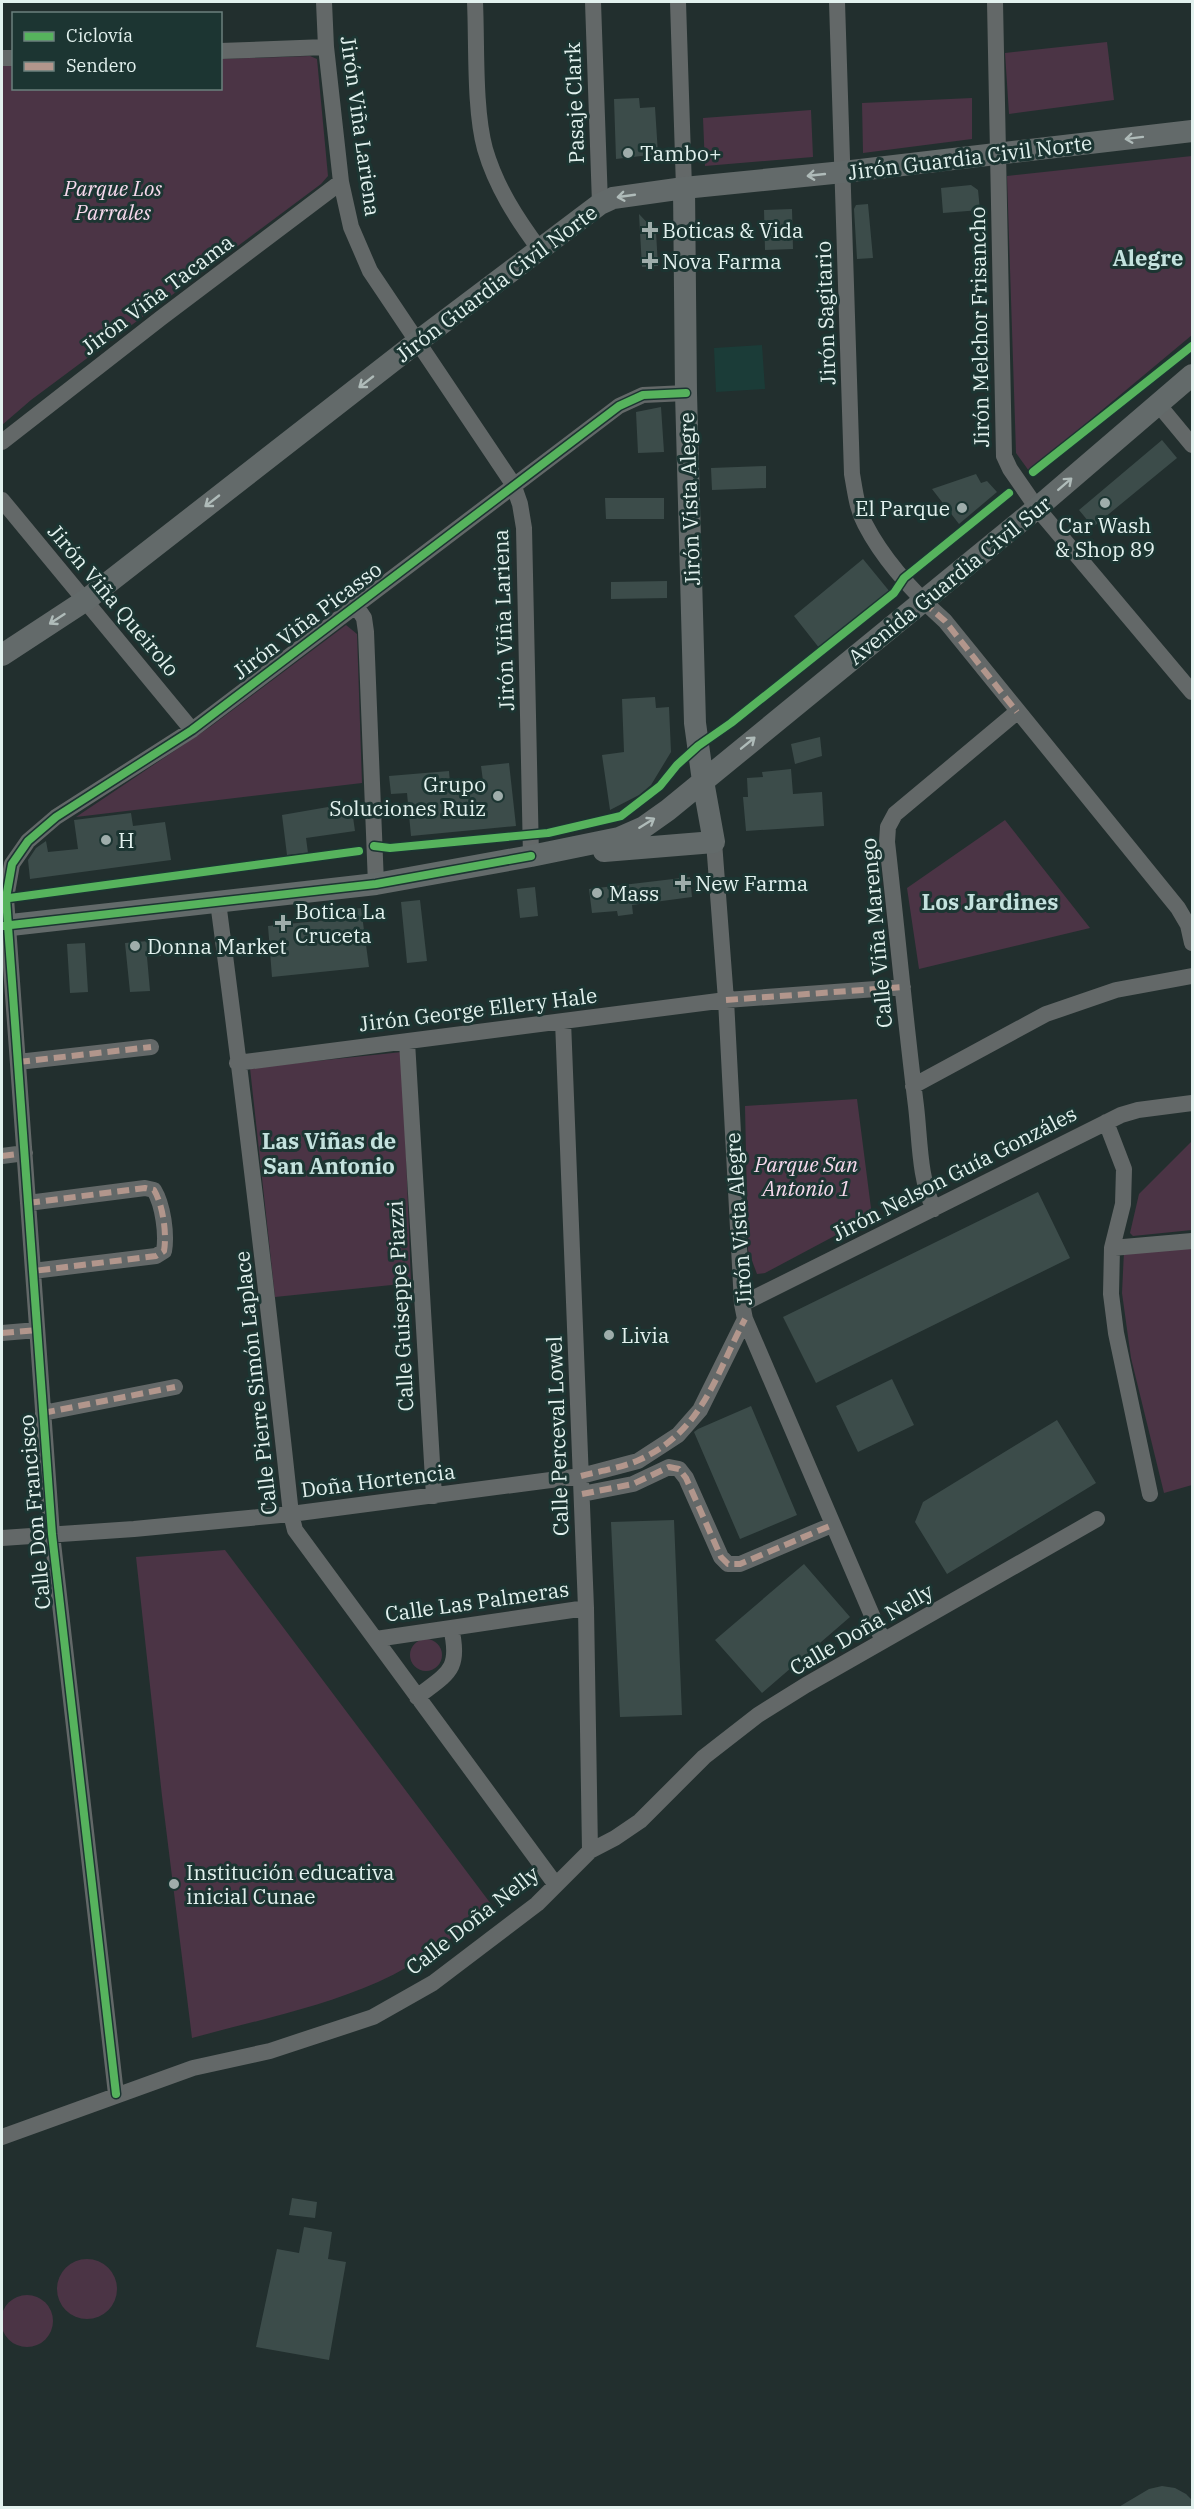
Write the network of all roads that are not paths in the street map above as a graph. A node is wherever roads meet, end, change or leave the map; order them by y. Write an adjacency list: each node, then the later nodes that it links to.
1 (324, 2): 7 (street, Jirón Viña Lariena)
2 (475, 2): 15 (street)
3 (593, 2): 14 (street, Pasaje Clark)
4 (678, 2): 13 (street, Jirón Vista Alegre)
5 (837, 2): 11 (street, Jirón Sagitario)
6 (995, 2): 10 (street, Jirón Melchor Frisancho)
7 (326, 47): 8 (street); 12 (street, Jirón Viña Lariena)
8 (222, 51)
9 (1192, 131): 10 (main road, Jirón Guardia Civil Norte, one-way to 10)
10 (998, 154): 11 (main road, Jirón Guardia Civil Norte); 24 (street, Jirón Melchor Frisancho)
11 (843, 172): 13 (main road, Jirón Guardia Civil Norte, one-way to 13); 26 (street, Jirón Sagitario)
12 (341, 182): 16 (street, Jirón Viña Lariena); 20 (street, Jirón Viña Tacama)
13 (684, 188): 14 (main road, Jirón Guardia Civil Norte, one-way to 14); 18 (main road, Jirón Vista Alegre)
14 (600, 204): 15 (main road, Jirón Guardia Civil Norte)
15 (540, 250): 16 (main road, Jirón Guardia Civil Norte)
16 (417, 342): 22 (street, Jirón Viña Lariena); 25 (main road, Jirón Guardia Civil Norte, one-way to 25)
17 (1192, 375): 19 (main road, Avenida Guardia Civil Sur)
18 (686, 393): 22 (street, Jirón Viña Picasso); 32 (main road, Jirón Vista Alegre)
19 (1158, 404): 21 (street); 24 (main road, Avenida Guardia Civil Sur, one-way to 19)
20 (2, 442)
21 (1192, 445)
22 (513, 484): 27 (street, Jirón Viña Picasso); 34 (street, Jirón Viña Lariena)
23 (2, 500): 25 (street, Jirón Viña Queirolo)
24 (1037, 508): 26 (main road, Avenida Guardia Civil Sur); 29 (street, Jirón Melchor Frisancho)
25 (86, 600): 28 (main road, Jirón Guardia Civil Norte, one-way to 28); 31 (street, Jirón Viña Queirolo)
26 (923, 602): 30 (street, Jirón Sagitario); 32 (main road, Avenida Guardia Civil Sur, one-way to 26)
27 (356, 606): 31 (street, Jirón Viña Picasso); 35 (street)
28 (2, 655)
29 (1192, 692)
30 (1017, 712): 38 (street); 40 (street, Calle Viña Marengo)
31 (192, 730): 37 (street, Jirón Viña Picasso)
32 (703, 780): 33 (main road); 34 (main road, Avenida Guardia Civil Sur, one-way to 32)
33 (714, 842): 34 (main road, Avenida Guardia Civil Sur); 41 (street, Jirón Vista Alegre)
34 (531, 856): 35 (main road, Avenida Guardia Civil Sur)
35 (376, 884): 36 (main road, Avenida Guardia Civil Sur)
36 (218, 902): 37 (main road, Avenida Guardia Civil Sur); 46 (street, Calle Pierre Simón Laplace)
37 (4, 926): 45 (street, Calle Don Francisco)
38 (1192, 943)
39 (1192, 976): 47 (street)
40 (903, 987): 41 (street, Jirón George Ellery Hale); 47 (street, Calle Viña Marengo)
41 (726, 1000): 42 (street, Jirón George Ellery Hale); 57 (street, Jirón Vista Alegre)
42 (563, 1021): 43 (street, Jirón George Ellery Hale); 62 (street, Calle Perceval Lowel)
43 (407, 1042): 46 (street, Jirón George Ellery Hale); 65 (street, Calle Guiseppe Piazzi)
44 (151, 1047): 45 (street)
45 (18, 1062): 50 (street, Calle Don Francisco)
46 (237, 1063): 66 (street, Calle Pierre Simón Laplace)
47 (913, 1086): 53 (street, Calle Viña Marengo)
48 (1192, 1103): 49 (street, Jirón Nelson Guía Gonzáles)
49 (1106, 1122): 53 (street, Jirón Nelson Guía Gonzáles); 55 (street)
50 (25, 1153): 51 (street); 52 (street, Calle Don Francisco)
51 (2, 1156)
52 (28, 1203): 56 (street, Calle Don Francisco); 56 (street)
53 (934, 1209): 57 (street, Jirón Nelson Guía Gonzáles)
54 (1192, 1240): 55 (street)
55 (1112, 1248): 64 (street)
56 (33, 1270): 58 (street, Calle Don Francisco)
57 (743, 1312): 62 (street, Doña Hortencia); 68 (street, Jirón Vista Alegre)
58 (37, 1330): 59 (street); 61 (street, Calle Don Francisco)
59 (2, 1333)
60 (175, 1388): 61 (street)
61 (43, 1413): 69 (street, Calle Don Francisco)
62 (581, 1476): 63 (street, Calle Perceval Lowel); 65 (street, Doña Hortencia)
63 (582, 1494): 68 (street); 71 (street, Calle Perceval Lowel)
64 (1150, 1494)
65 (434, 1496): 66 (street, Doña Hortencia)
66 (291, 1514): 69 (street, Doña Hortencia); 73 (street, Calle Pierre Simón Laplace)
67 (1097, 1519): 74 (street, Calle Doña Nelly)
68 (832, 1525): 74 (street, Jirón Vista Alegre)
69 (52, 1534): 70 (street, Doña Hortencia); 78 (street, Calle Don Francisco)
70 (2, 1539)
71 (586, 1608): 72 (street, Calle Las Palmeras); 76 (street, Calle Perceval Lowel)
72 (451, 1628): 73 (street, Calle Las Palmeras); 75 (street)
73 (376, 1639): 75 (street, Calle Pierre Simón Laplace)
74 (883, 1641): 76 (street, Calle Doña Nelly)
75 (417, 1697): 77 (street, Calle Pierre Simón Laplace)
76 (590, 1851): 77 (street, Calle Doña Nelly)
77 (556, 1885): 78 (street, Calle Doña Nelly)
78 (116, 2094): 79 (street, Calle Doña Nelly)
79 (2, 2137)

